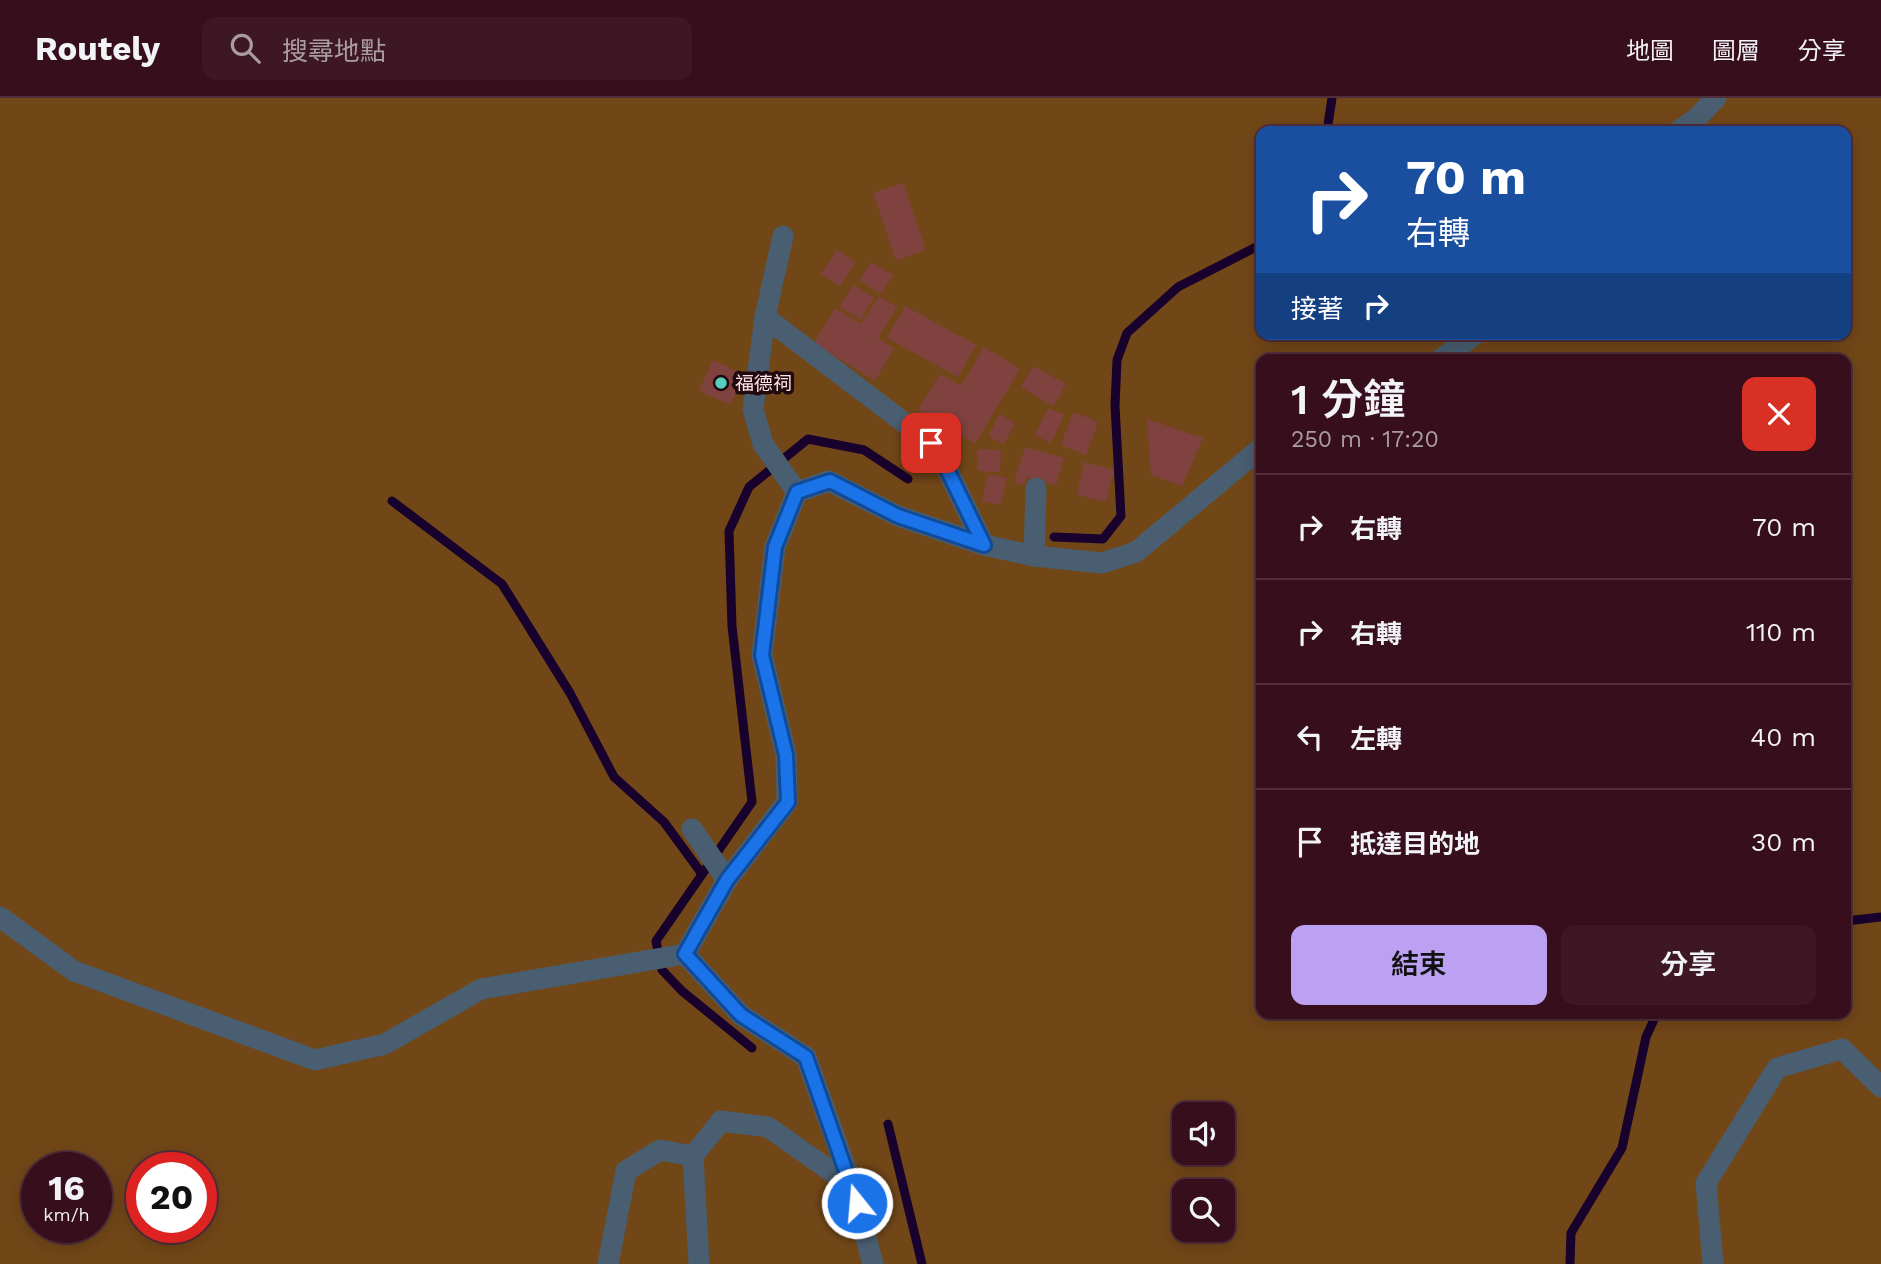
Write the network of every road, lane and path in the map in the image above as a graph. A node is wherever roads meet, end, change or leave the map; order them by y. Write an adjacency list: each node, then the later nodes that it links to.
1 (1716, 98): 2 (street)
2 (1686, 126)
3 (783, 236): 4 (street)
4 (765, 317): 9 (street); 10 (street)
5 (1468, 340): 6 (street)
6 (1448, 354)
7 (1256, 452): 11 (street)
8 (1036, 488): 11 (street)
9 (797, 492): 10 (street); 13 (street)
10 (984, 545): 11 (street)
11 (1034, 556)
12 (692, 829): 13 (street)
13 (727, 880): 15 (street)
14 (0, 917): 15 (street)
15 (685, 954): 18 (street)
16 (1881, 1087): 22 (street)
17 (693, 1156): 18 (street); 19 (street); 20 (street)
18 (852, 1186): 21 (street)
19 (608, 1264)
20 (699, 1264)
21 (873, 1264)
22 (1713, 1264)

